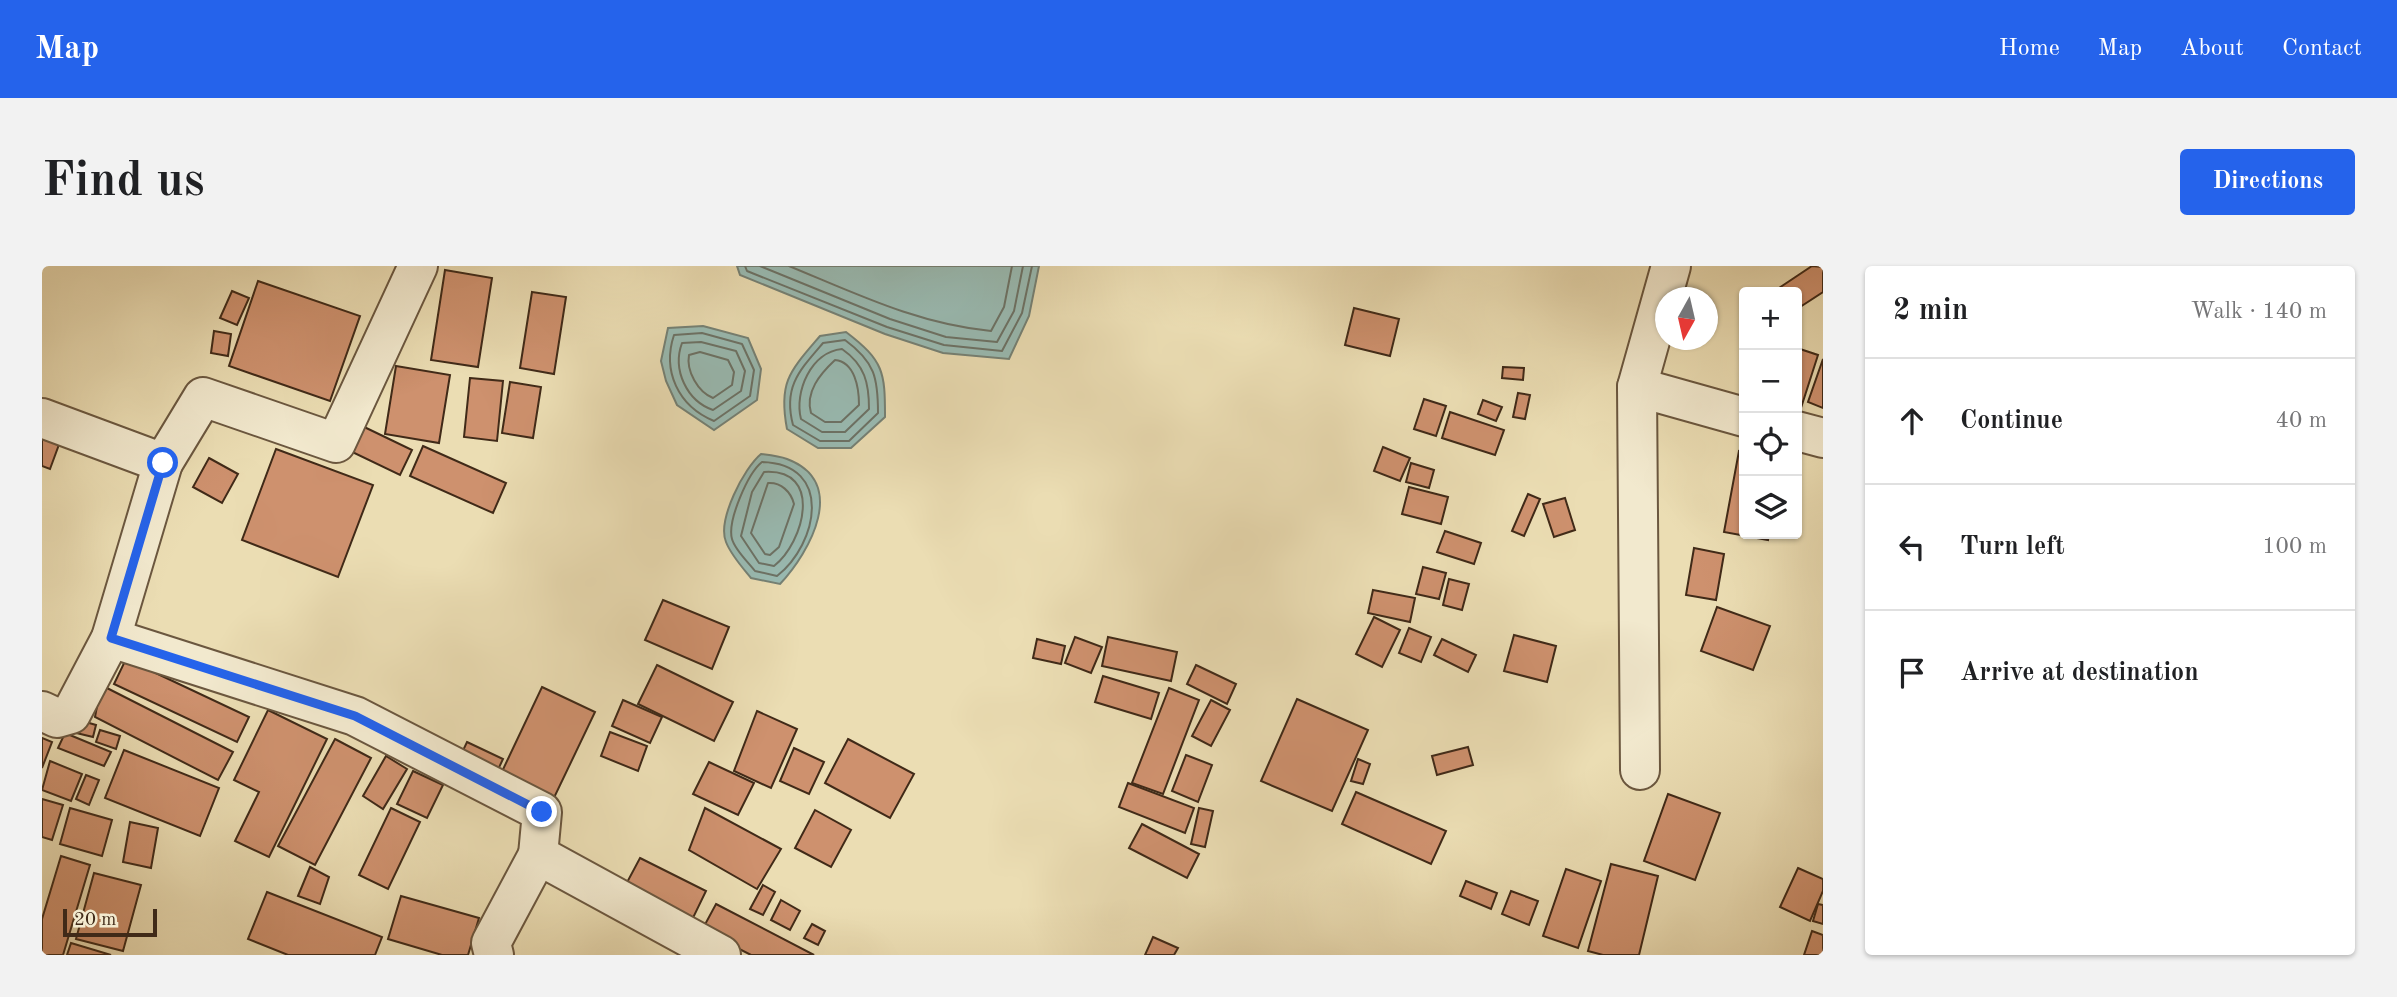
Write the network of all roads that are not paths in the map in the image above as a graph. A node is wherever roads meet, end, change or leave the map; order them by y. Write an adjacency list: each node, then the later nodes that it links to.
1 (418, 266): 8 (street)
2 (1671, 266): 3 (street)
3 (1637, 387): 4 (street); 11 (street)
4 (1739, 416)
5 (42, 418): 8 (street)
6 (1802, 432): 7 (street)
7 (1823, 438)
8 (163, 463): 9 (street)
9 (111, 638): 10 (street); 12 (street)
10 (42, 711)
11 (1640, 770)
12 (538, 855): 13 (street); 14 (street)
13 (494, 955)
14 (721, 955)

